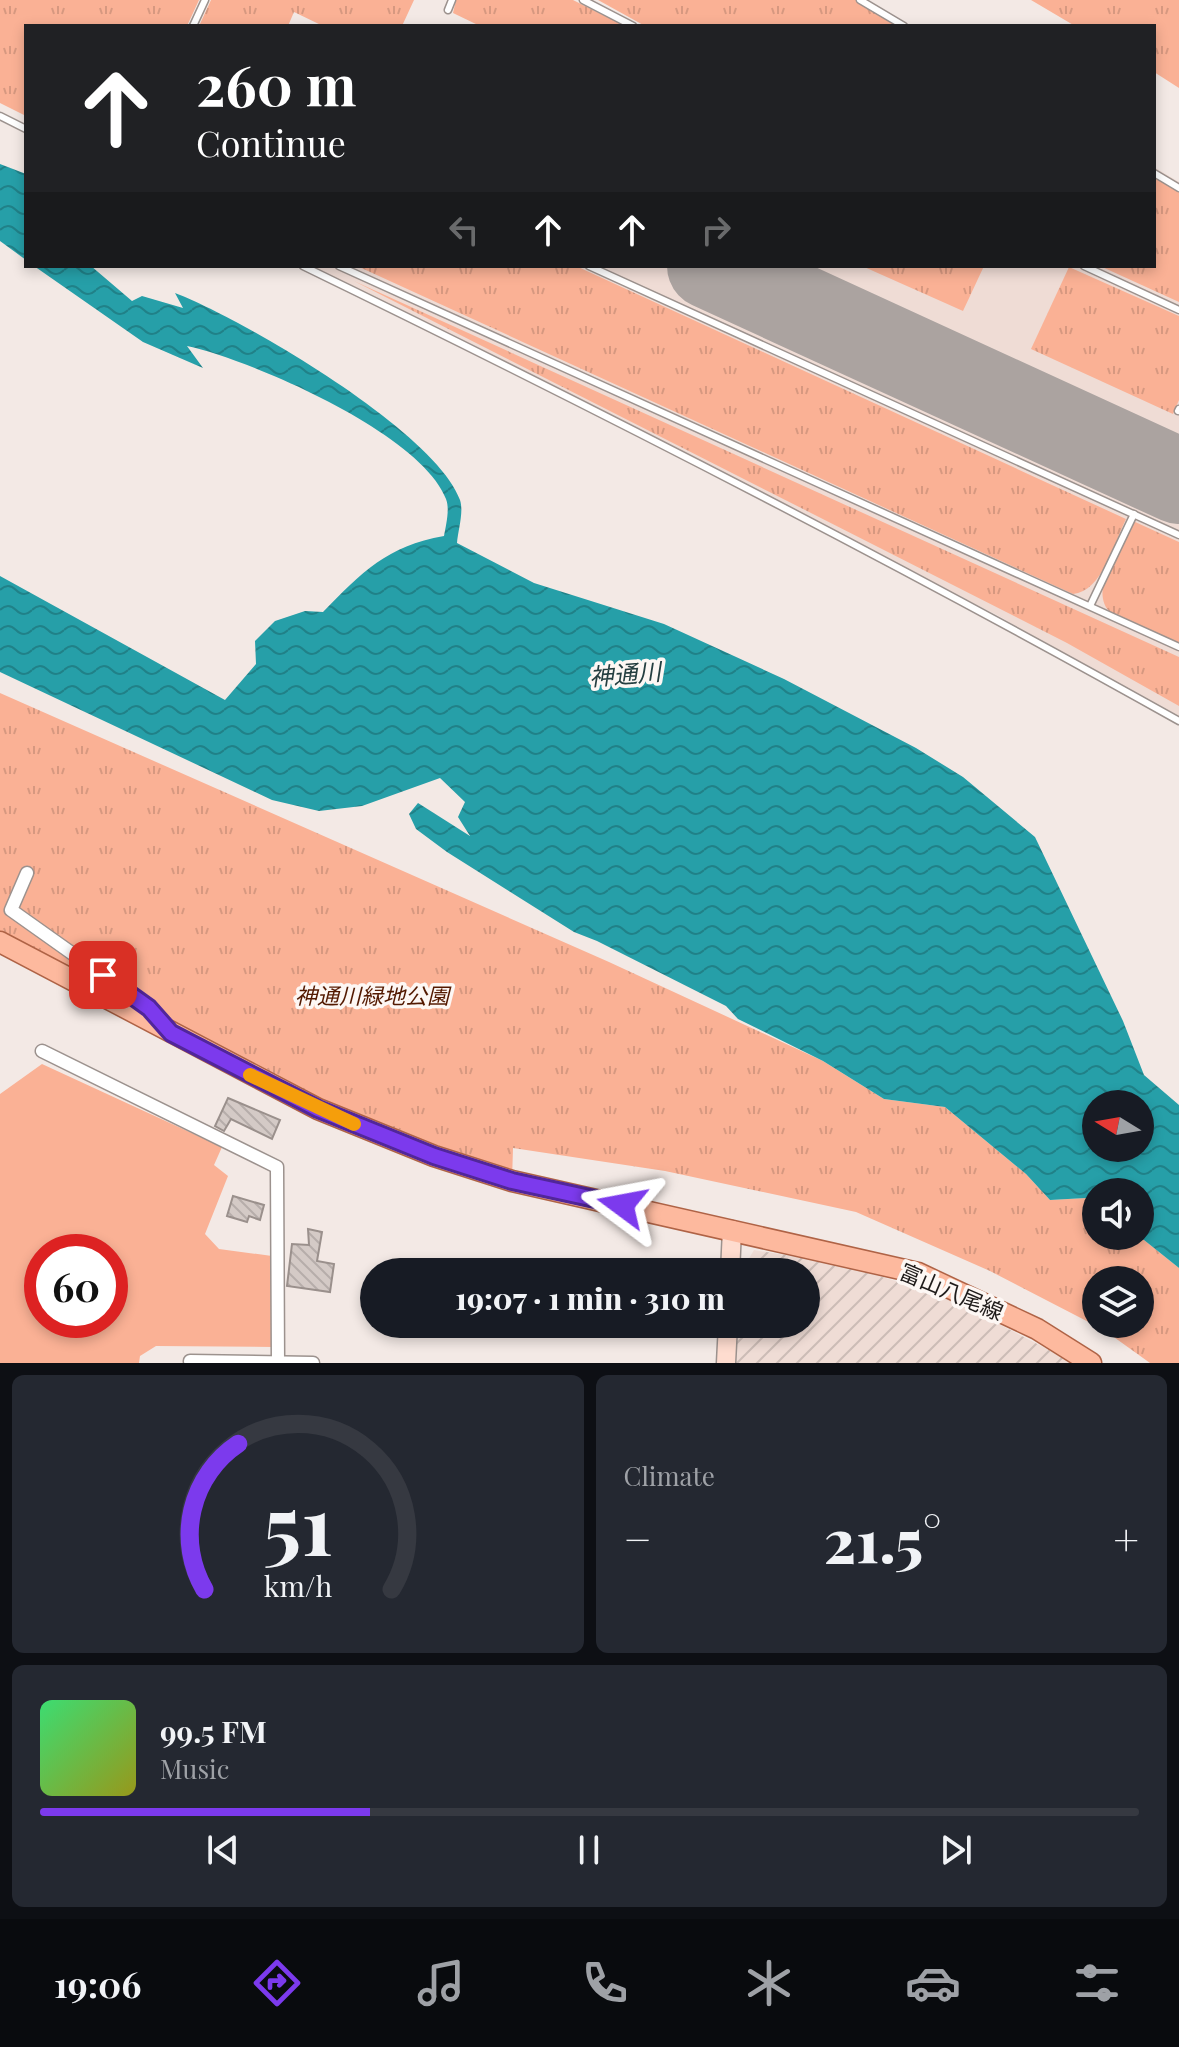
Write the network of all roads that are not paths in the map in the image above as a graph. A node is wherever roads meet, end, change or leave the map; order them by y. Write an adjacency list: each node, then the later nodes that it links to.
1 (205, 0): 6 (lane)
2 (452, 0): 5 (lane)
3 (583, 0): 7 (lane)
4 (860, 0): 8 (lane)
5 (448, 10)
6 (194, 24)
7 (629, 24)
8 (901, 24)
9 (0, 116): 10 (lane)
10 (24, 128)
11 (1156, 174): 12 (lane)
12 (1179, 188)
13 (307, 268): 22 (lane)
14 (343, 268): 20 (lane)
15 (593, 268): 18 (lane)
16 (1088, 268): 17 (lane)
17 (1179, 310)
18 (1134, 514): 19 (lane); 20 (lane)
19 (1179, 535)
20 (1090, 606): 21 (lane)
21 (1179, 647)
22 (1179, 721)
23 (27, 873): 25 (street)
24 (0, 942): 25 (main road, 富山八尾線)
25 (171, 1033): 27 (main road, 富山八尾線)
26 (42, 1051): 31 (street)
27 (732, 1230): 28 (street); 34 (main road, 富山八尾線)
28 (731, 1258)
29 (727, 1338): 33 (street)
30 (190, 1361): 31 (street)
31 (278, 1362): 32 (street)
32 (313, 1363)
33 (726, 1363)
34 (1091, 1363)

